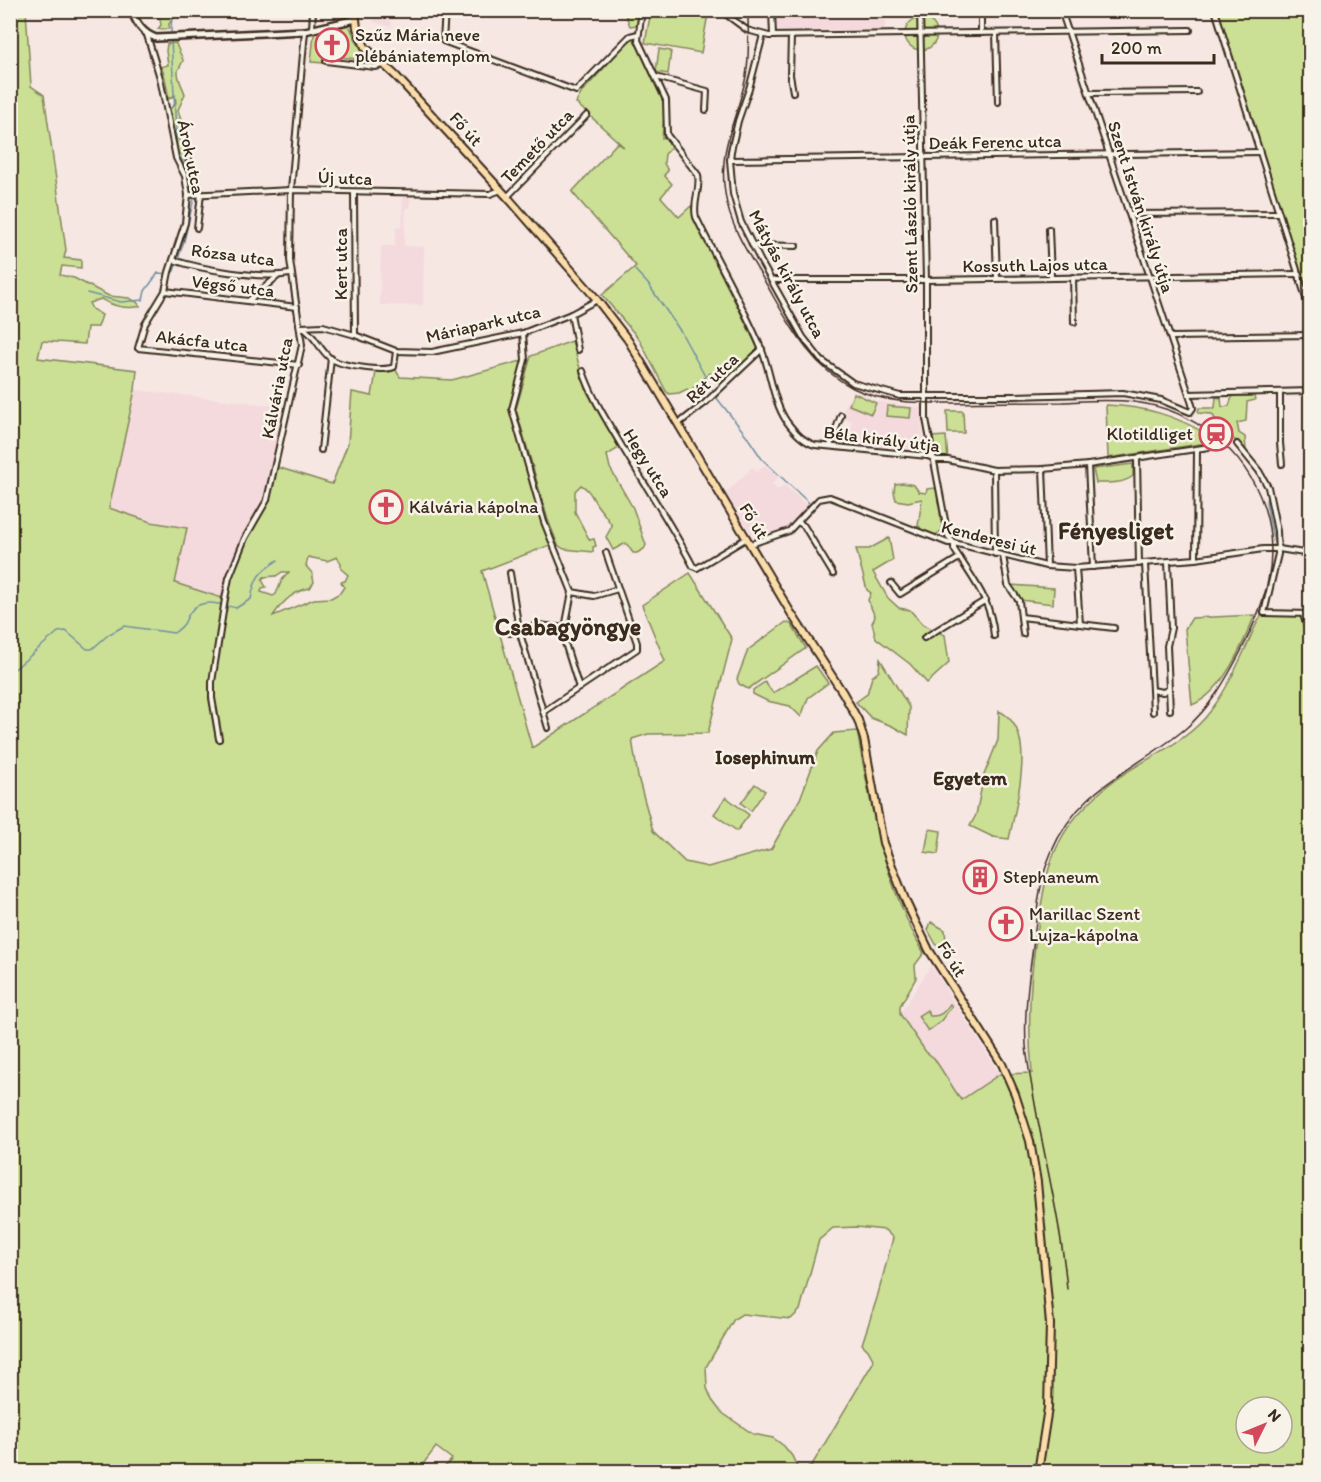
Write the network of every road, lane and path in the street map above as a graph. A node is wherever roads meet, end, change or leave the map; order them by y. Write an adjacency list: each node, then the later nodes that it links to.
1 (131, 10): 20 (main road)
2 (313, 10): 14 (street, Kálvária utca)
3 (355, 10): 12 (main road, Fő út)
4 (445, 10): 18 (street)
5 (642, 10): 18 (street, Béla király útja)
6 (720, 10): 21 (street)
7 (772, 10): 22 (street)
8 (920, 10): 19 (street, Szent László király útja)
9 (981, 10): 16 (street)
10 (1061, 10): 15 (street, Szent István király útja)
11 (1215, 10): 34 (street)
12 (356, 20): 14 (main road); 25 (main road, Fő út)
13 (1190, 30): 15 (street)
14 (309, 31): 20 (main road); 38 (street, Kálvária utca)
15 (1067, 31): 17 (street); 29 (street, Szent István király útja)
16 (981, 33): 17 (street); 19 (street)
17 (996, 33): 30 (street)
18 (638, 34): 26 (street, Béla király útja)
19 (920, 34): 23 (street); 36 (street, Szent László király útja)
20 (147, 35): 42 (street, Árok utca)
21 (763, 35): 22 (street); 37 (street, Mátyás király utca)
22 (773, 36): 23 (street)
23 (791, 36): 27 (street)
24 (326, 61): 25 (street)
25 (384, 65): 39 (main road, Fő út)
26 (655, 77): 31 (street); 74 (street, Béla király útja)
27 (793, 92)
28 (1197, 92): 29 (street)
29 (1089, 93): 35 (street, Szent István király útja)
30 (998, 102)
31 (706, 110)
32 (587, 115): 43 (street, Temető utca)
33 (186, 151): 41 (street)
34 (1260, 152): 35 (street, Deák Ferenc utca); 44 (street)
35 (1110, 154): 36 (street, Deák Ferenc utca); 45 (street, Szent István király útja)
36 (922, 157): 37 (street, Deák Ferenc utca); 60 (street, Szent László király útja)
37 (730, 160): 49 (street, Mátyás király utca)
38 (291, 190): 40 (street, Új utca); 41 (street, Új utca); 52 (street, Kálvária utca)
39 (501, 190): 40 (street, Új utca); 43 (main road, Fő út)
40 (354, 192): 71 (street, Kert utca)
41 (199, 194): 42 (street, Új utca); 47 (street)
42 (188, 195): 51 (street, Árok utca)
43 (507, 197): 62 (main road, Fő út)
44 (1279, 213): 45 (street); 53 (street)
45 (1130, 214): 55 (street, Szent István király útja)
46 (995, 219): 56 (street)
47 (197, 228)
48 (1049, 229): 57 (street)
49 (752, 245): 50 (street); 59 (street, Mátyás király utca)
50 (796, 246)
51 (176, 261): 54 (street, Rózsa utca); 61 (street, Árok utca)
52 (290, 273): 54 (street, Rózsa utca); 64 (street, Kálvária utca)
53 (1300, 274): 55 (street, Kossuth Lajos utca); 65 (street)
54 (279, 276): 63 (street)
55 (1150, 277): 58 (street, Kossuth Lajos utca); 72 (street, Szent István király útja)
56 (997, 278): 57 (street, Kossuth Lajos utca); 60 (street, Kossuth Lajos utca)
57 (1051, 278): 58 (street, Kossuth Lajos utca)
58 (1073, 278): 67 (street)
59 (771, 280): 60 (street, Kossuth Lajos utca); 83 (street, Mátyás király utca)
60 (926, 280): 83 (street, Szent László király útja)
61 (165, 291): 63 (street, Végső utca); 73 (street, Árok utca)
62 (598, 300): 66 (street, Máriapark utca); 86 (main road, Fő út)
63 (248, 301): 64 (street, Végső utca)
64 (297, 307): 68 (street, Kálvária utca)
65 (1311, 311)
66 (571, 314): 69 (street, Máriapark utca); 75 (street)
67 (1074, 322)
68 (301, 327): 71 (street, Máriapark utca); 77 (street); 78 (street, Kálvária utca)
69 (523, 333): 76 (street, Máriapark utca); 121 (street)
70 (1311, 334): 72 (street)
71 (356, 335): 76 (street, Máriapark utca)
72 (1171, 337): 82 (street, Szent István király útja)
73 (138, 348): 78 (street, Akácfa utca)
74 (762, 349): 86 (street, Rét utca); 88 (street, Béla király útja)
75 (578, 350)
76 (396, 351): 77 (street)
77 (331, 358): 90 (street)
78 (299, 365): 142 (street, Kálvária utca)
79 (583, 371): 115 (street, Hegy utca)
80 (1280, 392): 81 (street); 82 (street); 94 (street)
81 (1311, 392)
82 (1189, 394): 84 (street, Szent István király útja)
83 (925, 397): 84 (street, Mátyás király utca); 92 (street, Szent László király útja)
84 (1191, 411)
85 (842, 415): 88 (street)
86 (678, 424): 101 (main road, Fő út)
87 (1237, 444): 103 (street)
88 (830, 446): 92 (street, Béla király útja)
89 (1216, 446): 91 (street, Béla király útja)
90 (321, 450)
91 (1197, 450): 93 (street, Béla király útja); 109 (street)
92 (933, 458): 97 (street, Béla király útja); 99 (street, Szent László király útja)
93 (1137, 458): 95 (street, Béla király útja); 111 (street)
94 (1282, 464)
95 (1088, 465): 96 (street, Béla király útja); 114 (street)
96 (1043, 469): 97 (street, Béla király útja); 113 (street)
97 (994, 470): 105 (street)
98 (798, 522): 100 (street, Kenderesi út); 101 (street, Kenderesi út); 118 (street)
99 (948, 536): 100 (street); 102 (street)
100 (938, 540): 102 (street, Kenderesi út)
101 (749, 541): 115 (street, Kenderesi út); 143 (main road, Fő út)
102 (954, 543): 105 (street, Kenderesi út); 108 (street)
103 (1279, 549): 106 (street, Kenderesi út); 109 (street, Kenderesi út); 123 (street)
104 (606, 553): 120 (street)
105 (995, 554): 107 (street, Kenderesi út)
106 (1311, 554)
107 (1003, 556): 113 (street, Kenderesi út); 125 (street)
108 (959, 558): 119 (street); 122 (street)
109 (1197, 559): 110 (street, Kenderesi út)
110 (1168, 562): 112 (street, Kenderesi út); 136 (street)
111 (1139, 564): 112 (street, Kenderesi út); 114 (street, Kenderesi út)
112 (1145, 564): 137 (street)
113 (1047, 566): 116 (street, Kenderesi út)
114 (1093, 567): 116 (street, Kenderesi út)
115 (695, 568)
116 (1076, 568): 126 (street)
117 (510, 573): 129 (street)
118 (833, 574)
119 (891, 584)
120 (618, 589): 121 (street); 135 (street)
121 (572, 592): 127 (street)
122 (986, 600): 132 (street); 134 (street)
123 (1303, 614): 124 (street); 133 (street)
124 (1311, 614)
125 (1021, 617): 126 (street); 131 (street)
126 (1080, 624): 128 (street)
127 (565, 628): 129 (street); 135 (street)
128 (1114, 628)
129 (519, 630): 130 (street); 139 (street)
130 (510, 633)
131 (1023, 634)
132 (994, 636)
133 (1311, 637)
134 (924, 638)
135 (579, 688): 139 (street)
136 (1169, 689): 137 (street); 138 (street)
137 (1152, 690): 140 (street)
138 (1170, 710)
139 (543, 712): 141 (street)
140 (1153, 712)
141 (548, 728)
142 (219, 739)
143 (1038, 1472)

